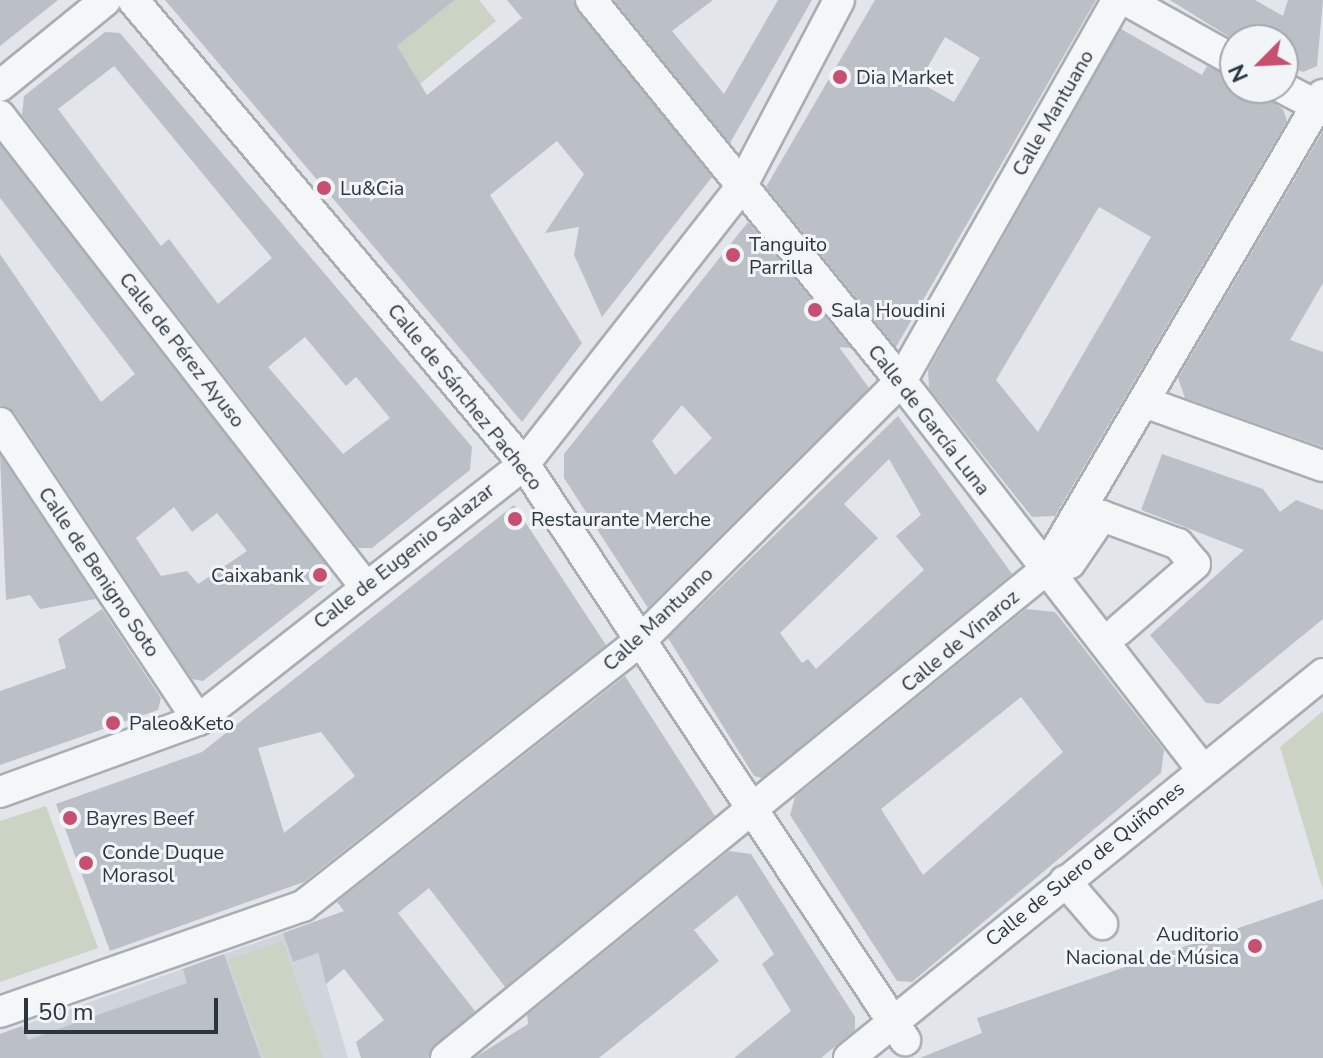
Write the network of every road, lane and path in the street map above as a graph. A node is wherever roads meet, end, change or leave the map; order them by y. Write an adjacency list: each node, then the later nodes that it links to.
1 (106, 0): 8 (street)
2 (133, 0): 16 (street, Calle de Sánchez Pacheco)
3 (591, 0): 12 (street, Calle de García Luna)
4 (1117, 0): 13 (street, Calle Mantuano)
5 (1126, 0): 7 (street)
6 (836, 1): 12 (street, Calle de Eugenio Salazar)
7 (1219, 52)
8 (0, 86)
9 (1299, 94): 10 (street)
10 (1320, 103): 14 (street, Calle de Vinaroz)
11 (0, 116): 19 (street, Calle de Pérez Ayuso)
12 (741, 187): 13 (street, Calle de García Luna); 16 (street, Calle de Eugenio Salazar)
13 (901, 381): 18 (street, Calle de García Luna); 21 (street, Calle Mantuano)
14 (1144, 402): 17 (street); 18 (street, Calle de Vinaroz)
15 (0, 423): 23 (street, Calle de Benigno Soto)
16 (524, 464): 19 (street, Calle de Eugenio Salazar); 21 (street, Calle de Sánchez Pacheco)
17 (1323, 466)
18 (1057, 567): 20 (street); 24 (street, Calle de García Luna); 26 (street, Calle de Vinaroz)
19 (364, 585): 23 (street, Calle de Eugenio Salazar)
20 (1119, 630)
21 (640, 641): 26 (street, Calle de Sánchez Pacheco); 29 (street, Calle Mantuano)
22 (1323, 674): 24 (street, Calle de Suero de Quiñones)
23 (198, 720): 25 (street, Calle de Eugenio Salazar)
24 (1202, 769): 27 (street, Calle de Suero de Quiñones)
25 (0, 792)
26 (754, 813): 32 (street, Calle de Sánchez Pacheco); 33 (street, Calle de Vinaroz)
27 (1065, 881): 28 (street); 32 (street, Calle de Suero de Quiñones)
28 (1102, 924)
29 (87, 982): 30 (street); 31 (street, Calle Mantuano)
30 (0, 992)
31 (0, 1012)
32 (905, 1026): 34 (street, Calle de Suero de Quiñones)
33 (446, 1058)
34 (849, 1058)

